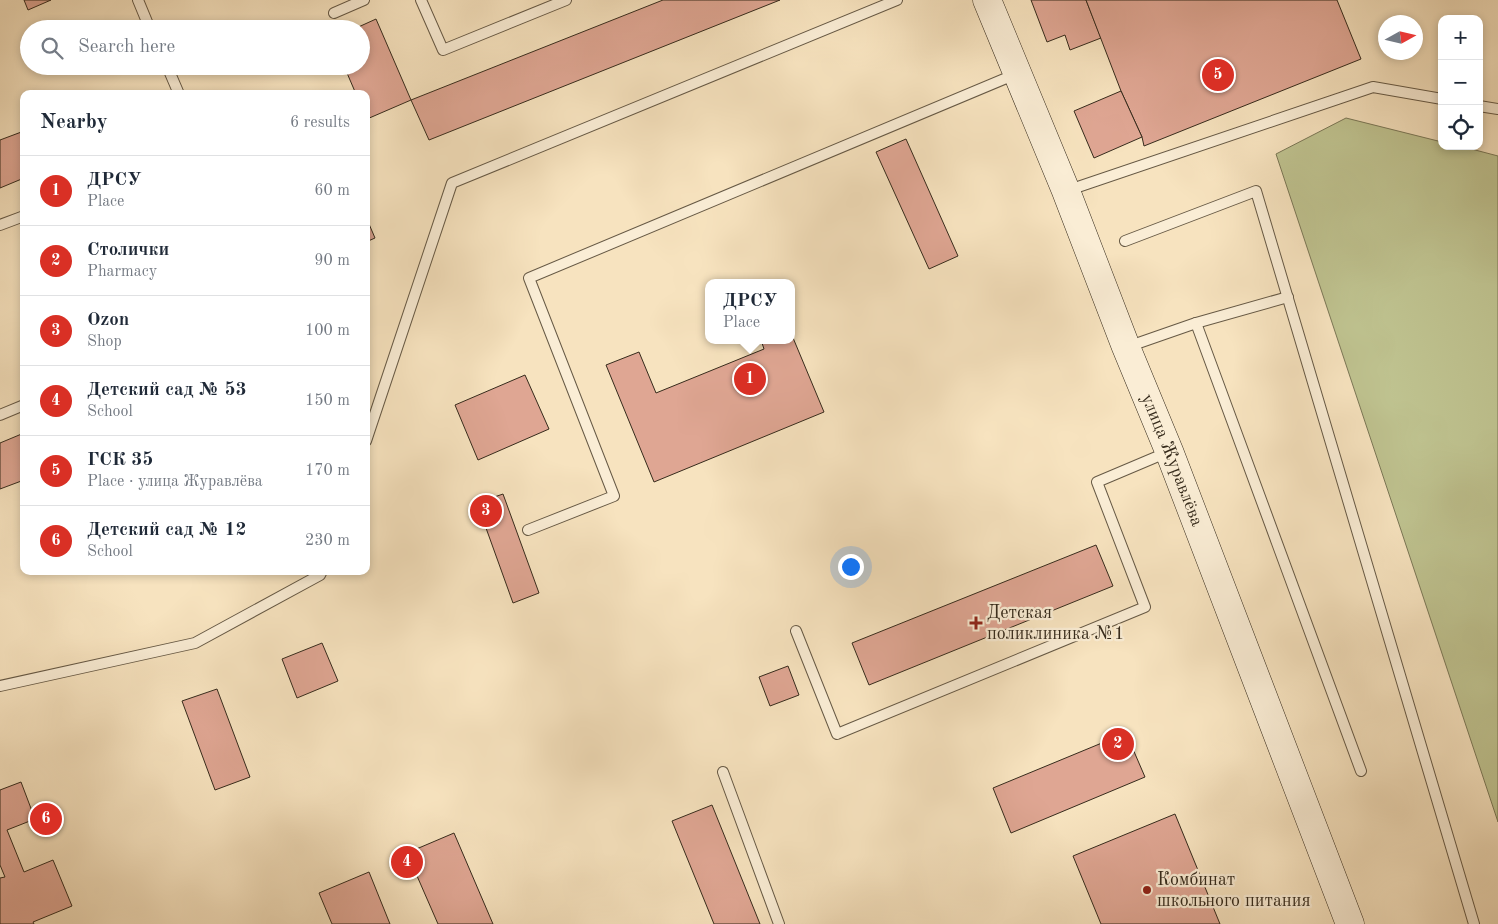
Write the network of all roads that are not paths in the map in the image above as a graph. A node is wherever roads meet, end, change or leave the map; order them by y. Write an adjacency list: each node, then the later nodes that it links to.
1 (138, 0): 8 (lane)
2 (364, 0): 7 (lane)
3 (421, 0): 4 (lane)
4 (566, 0)
5 (895, 0): 24 (lane)
6 (987, 0): 9 (street, улица Журавлёва)
7 (334, 13)
8 (146, 20)
9 (1017, 74): 15 (street, улица Журавлёва); 26 (lane)
10 (171, 75): 11 (lane)
11 (177, 90)
12 (1438, 98): 15 (lane)
13 (1483, 107): 14 (lane)
14 (1498, 109)
15 (1066, 191): 21 (street, улица Журавлёва)
16 (20, 218): 17 (lane)
17 (0, 225)
18 (1125, 241): 19 (lane)
19 (1288, 297): 20 (lane); 34 (lane)
20 (1196, 323): 21 (lane); 30 (lane)
21 (1126, 347): 25 (street, улица Журавлёва)
22 (20, 408): 23 (lane)
23 (0, 415)
24 (370, 429)
25 (1169, 451): 28 (lane); 33 (street, улица Журавлёва)
26 (528, 530)
27 (320, 575): 29 (lane)
28 (796, 631)
29 (0, 686)
30 (1361, 770)
31 (723, 772): 32 (lane)
32 (779, 924)
33 (1350, 924)
34 (1474, 924)

